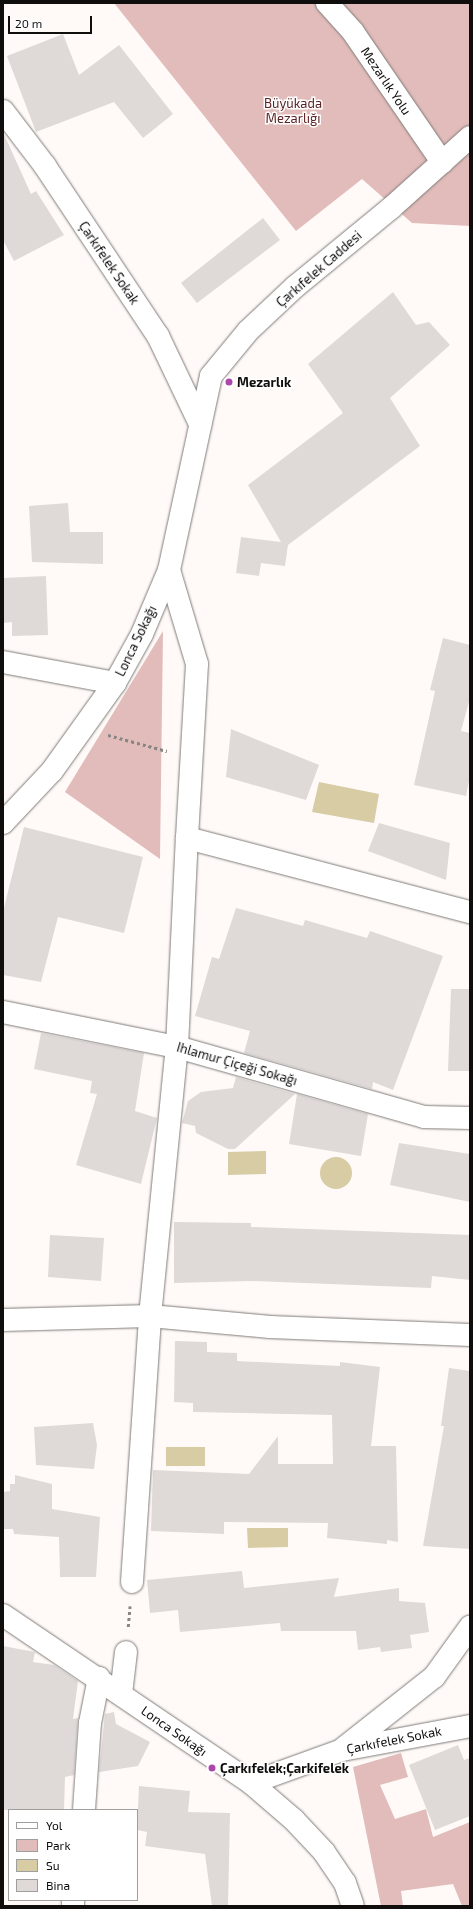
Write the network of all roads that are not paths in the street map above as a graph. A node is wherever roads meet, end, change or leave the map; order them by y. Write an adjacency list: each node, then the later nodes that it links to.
1 (327, 3): 4 (street, Mezarlık Yolu)
2 (3, 111): 5 (street, Çarkıfelek Sokak)
3 (470, 136): 4 (street, Çarkıfelek Caddesi)
4 (442, 162): 5 (street, Çarkıfelek Caddesi)
5 (200, 424): 6 (street, Lonca Sokağı)
6 (169, 570): 8 (street, Lonca Sokağı); 10 (street)
7 (3, 662): 8 (street)
8 (116, 683): 9 (street, Lonca Sokağı)
9 (3, 823)
10 (187, 838): 11 (street); 13 (street)
11 (470, 912)
12 (3, 1012): 13 (street, Ihlamur Çiçeği Sokağı)
13 (177, 1046): 14 (street, Ihlamur Çiçeği Sokağı); 15 (street)
14 (470, 1118)
15 (150, 1316): 16 (street); 17 (street); 18 (street)
16 (3, 1320)
17 (470, 1335)
18 (132, 1582)
19 (3, 1615): 22 (street, Lonca Sokağı)
20 (470, 1627): 25 (street)
21 (126, 1652): 23 (street)
22 (99, 1678): 23 (street, Lonca Sokağı); 27 (street)
23 (120, 1694): 26 (street, Lonca Sokağı)
24 (470, 1726): 25 (street, Çarkıfelek Sokak)
25 (342, 1750): 26 (street, Çarkıfelek Sokak)
26 (251, 1783): 28 (street, Lonca Sokağı)
27 (84, 1809)
28 (352, 1906)

